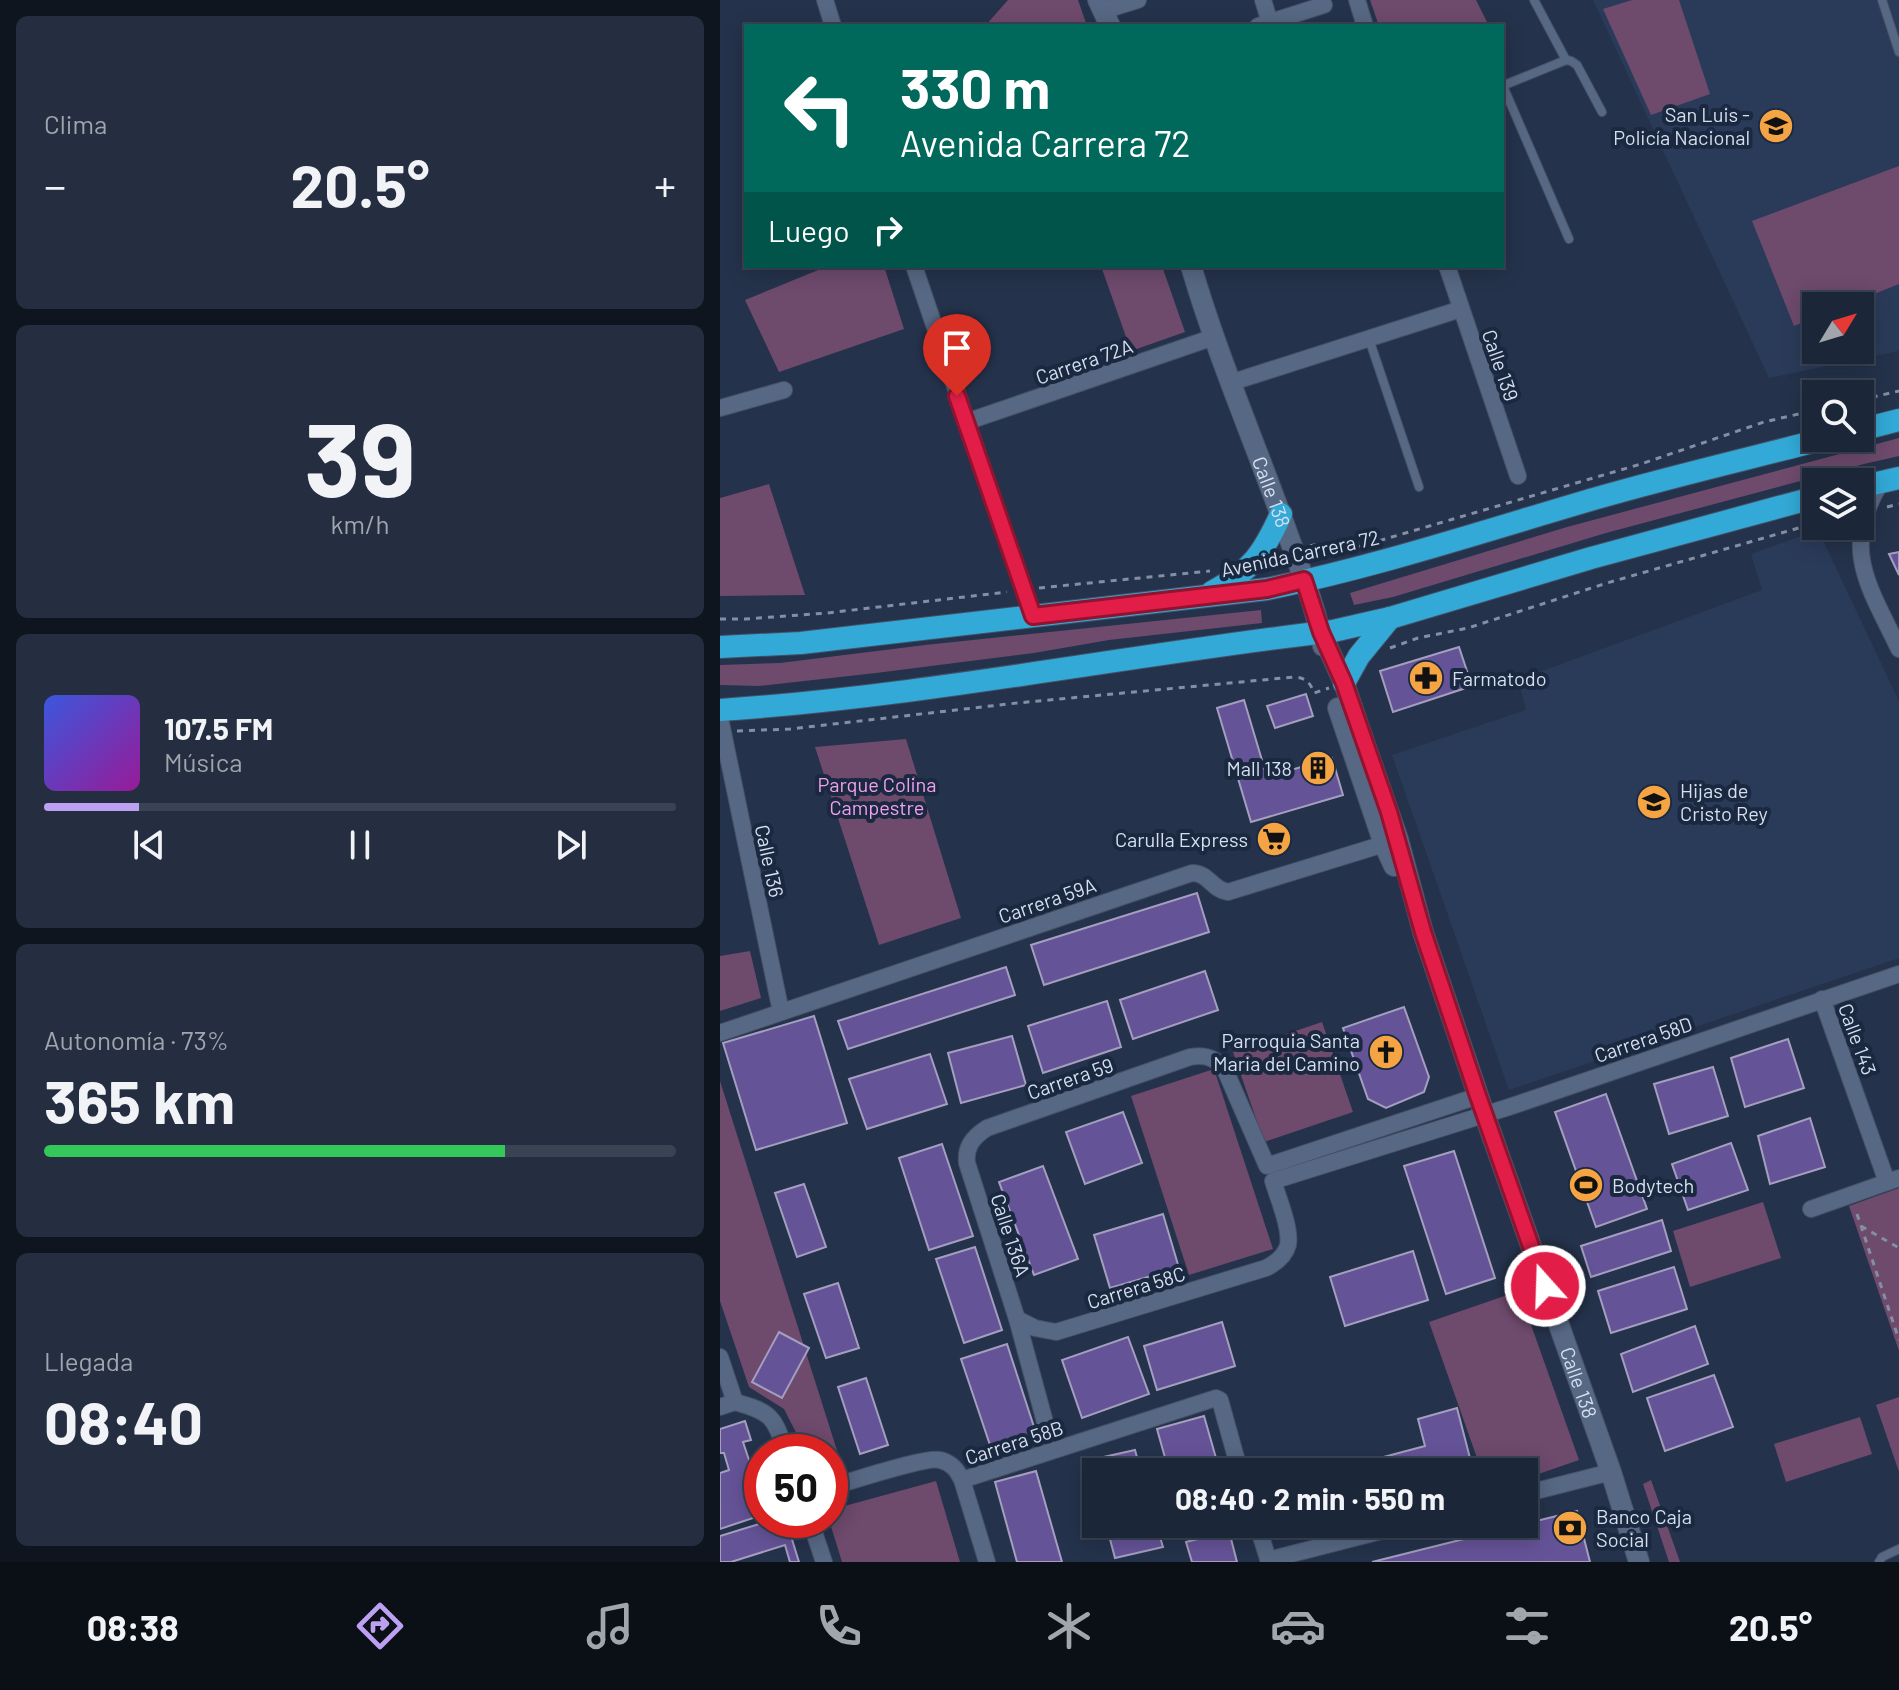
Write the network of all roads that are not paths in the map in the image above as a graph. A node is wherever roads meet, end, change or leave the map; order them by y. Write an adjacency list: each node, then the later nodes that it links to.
1 (825, 0): 9 (street)
2 (1138, 0): 8 (street)
3 (1263, 0): 10 (street)
4 (1357, 0): 12 (street)
5 (1534, 0): 15 (lane)
6 (1882, 0): 13 (lane)
7 (1324, 5): 11 (street)
8 (1107, 12)
9 (832, 24)
10 (1266, 24)
11 (1269, 24)
12 (1364, 24)
13 (1897, 36): 14 (lane)
14 (1899, 52)
15 (1566, 60): 16 (lane); 18 (lane)
16 (1504, 85)
17 (1504, 91): 19 (lane)
18 (1602, 112)
19 (1569, 239)
20 (915, 268): 31 (street)
21 (1192, 268): 25 (main road, Calle 138)
22 (1199, 268): 27 (main road, Calle 138)
23 (1448, 268): 24 (street, Calle 139)
24 (1461, 309): 26 (street); 35 (street, Calle 139)
25 (1214, 337): 31 (street, Carrera 72A); 33 (main road, Calle 138)
26 (1368, 338): 27 (street); 37 (lane)
27 (1239, 380): 33 (main road, Calle 138)
28 (784, 390): 29 (street)
29 (720, 408)
30 (1899, 420): 32 (highway)
31 (966, 422): 42 (street)
32 (1874, 426)
33 (1254, 441): 39 (main road, Calle 138)
34 (1802, 445): 40 (highway, Avenida Carrera 72)
35 (1518, 476)
36 (1880, 482): 46 (street)
37 (1419, 487)
38 (1802, 501): 43 (highway)
39 (1281, 514): 40 (main road, Calle 138); 41 (highway)
40 (1304, 580): 41 (highway, Avenida Carrera 72); 44 (main road, Calle 138)
41 (1205, 596): 42 (highway, Avenida Carrera 72)
42 (1033, 616): 45 (highway, Avenida Carrera 72)
43 (1390, 618): 44 (highway); 47 (highway)
44 (1321, 632): 47 (main road, Calle 138); 48 (highway); 49 (main road, Calle 138)
45 (720, 647)
46 (1899, 649)
47 (1344, 683): 50 (main road, Calle 138)
48 (721, 720): 53 (street, Calle 136)
49 (1384, 844): 50 (main road, Calle 138); 53 (street, Carrera 59A)
50 (1423, 932): 55 (main road, Calle 138)
51 (1899, 974): 52 (street, Carrera 58D)
52 (1822, 999): 55 (street, Carrera 58D); 60 (street, Calle 143)
53 (781, 1012): 54 (street, Carrera 59A)
54 (720, 1033)
55 (1481, 1104): 56 (street, Carrera 58D); 57 (street, Carrera 58D); 68 (main road, Calle 138)
56 (1393, 1124): 57 (street); 59 (street, Carrera 58D)
57 (1399, 1141): 59 (street, Carrera 58D)
58 (967, 1163): 59 (street, Carrera 59); 62 (street, Calle 136A)
59 (1270, 1173): 62 (street, Carrera 58C)
60 (1893, 1180): 61 (street)
61 (1811, 1209)
62 (1017, 1319): 65 (street, Calle 136A)
63 (720, 1357): 64 (street)
64 (728, 1404): 66 (street)
65 (1045, 1422)
66 (780, 1434)
67 (1236, 1458): 69 (street, Carrera 58B)
68 (1611, 1472): 71 (street); 79 (main road, Calle 138)
69 (962, 1480): 70 (street, Carrera 58B); 78 (street)
70 (848, 1482)
71 (1538, 1490)
72 (816, 1538): 77 (street)
73 (1262, 1538): 76 (street)
74 (1356, 1538): 76 (street)
75 (1899, 1549): 80 (lane)
76 (1269, 1561)
77 (824, 1562)
78 (987, 1562)
79 (1639, 1562)
80 (1879, 1562)

